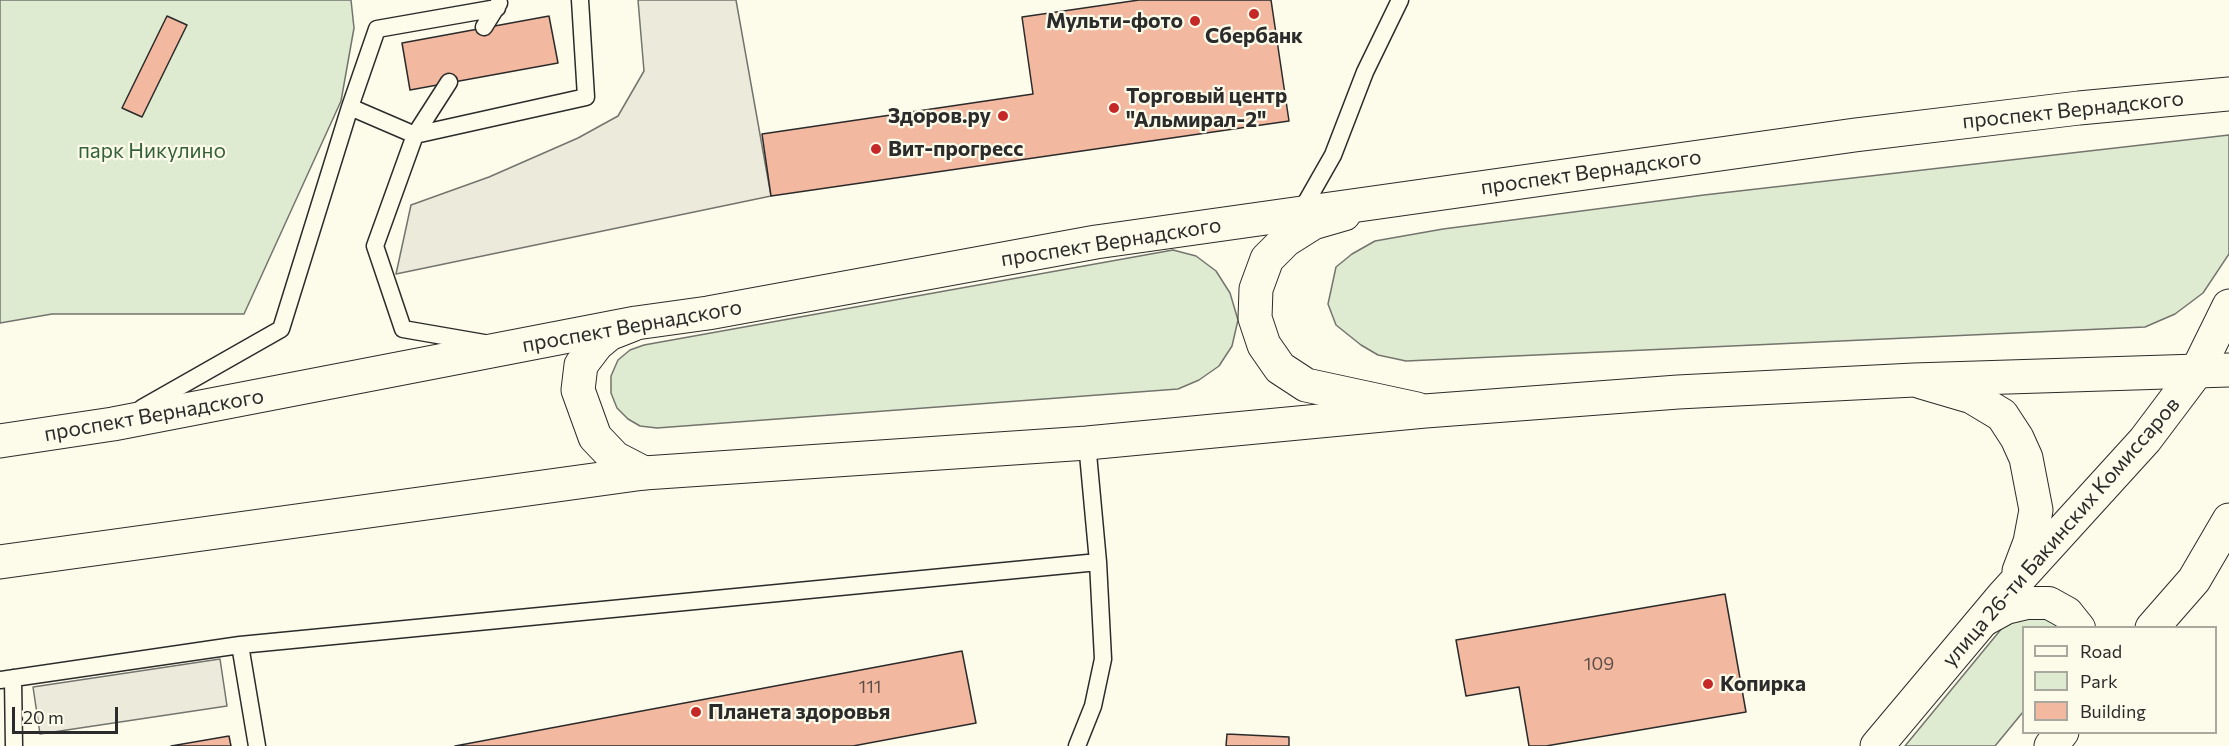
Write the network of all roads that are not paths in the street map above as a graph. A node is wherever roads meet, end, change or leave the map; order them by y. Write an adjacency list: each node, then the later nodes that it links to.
1 (580, 0): 8 (lane)
2 (1400, 0): 10 (lane)
3 (499, 4): 4 (lane); 7 (lane)
4 (484, 27)
5 (449, 82): 8 (lane)
6 (2229, 94): 9 (main road, проспект Вернадского)
7 (350, 107): 8 (lane); 18 (lane)
8 (415, 135): 13 (lane)
9 (1392, 200): 10 (main road, проспект Вернадского); 17 (main road)
10 (1300, 213): 12 (main road, проспект Вернадского)
11 (2229, 306): 15 (main road, улица 26-ти Бакинских Комиссаров)
12 (636, 323): 13 (main road, проспект Вернадского); 21 (main road)
13 (511, 348): 18 (main road, проспект Вернадского)
14 (2229, 370): 15 (main road)
15 (2197, 371): 16 (main road); 27 (main road, улица 26-ти Бакинских Комиссаров)
16 (1914, 380): 17 (main road); 27 (main road)
17 (1425, 411): 20 (main road)
18 (113, 424): 19 (main road, проспект Вернадского)
19 (0, 441)
20 (1087, 442): 21 (main road); 25 (lane)
21 (644, 473): 24 (main road)
22 (2229, 520): 26 (main road)
23 (2229, 548): 26 (main road)
24 (0, 562)
25 (1098, 562): 30 (lane); 35 (lane)
26 (2194, 580): 29 (main road)
27 (1994, 608): 28 (street); 36 (main road, улица 26-ти Бакинских Комиссаров)
28 (2078, 626)
29 (2153, 626)
30 (240, 645): 31 (lane); 34 (lane)
31 (7, 679): 33 (lane)
32 (2060, 734): 37 (main road)
33 (14, 746)
34 (257, 746)
35 (1077, 746)
36 (1877, 746)
37 (2051, 746)

